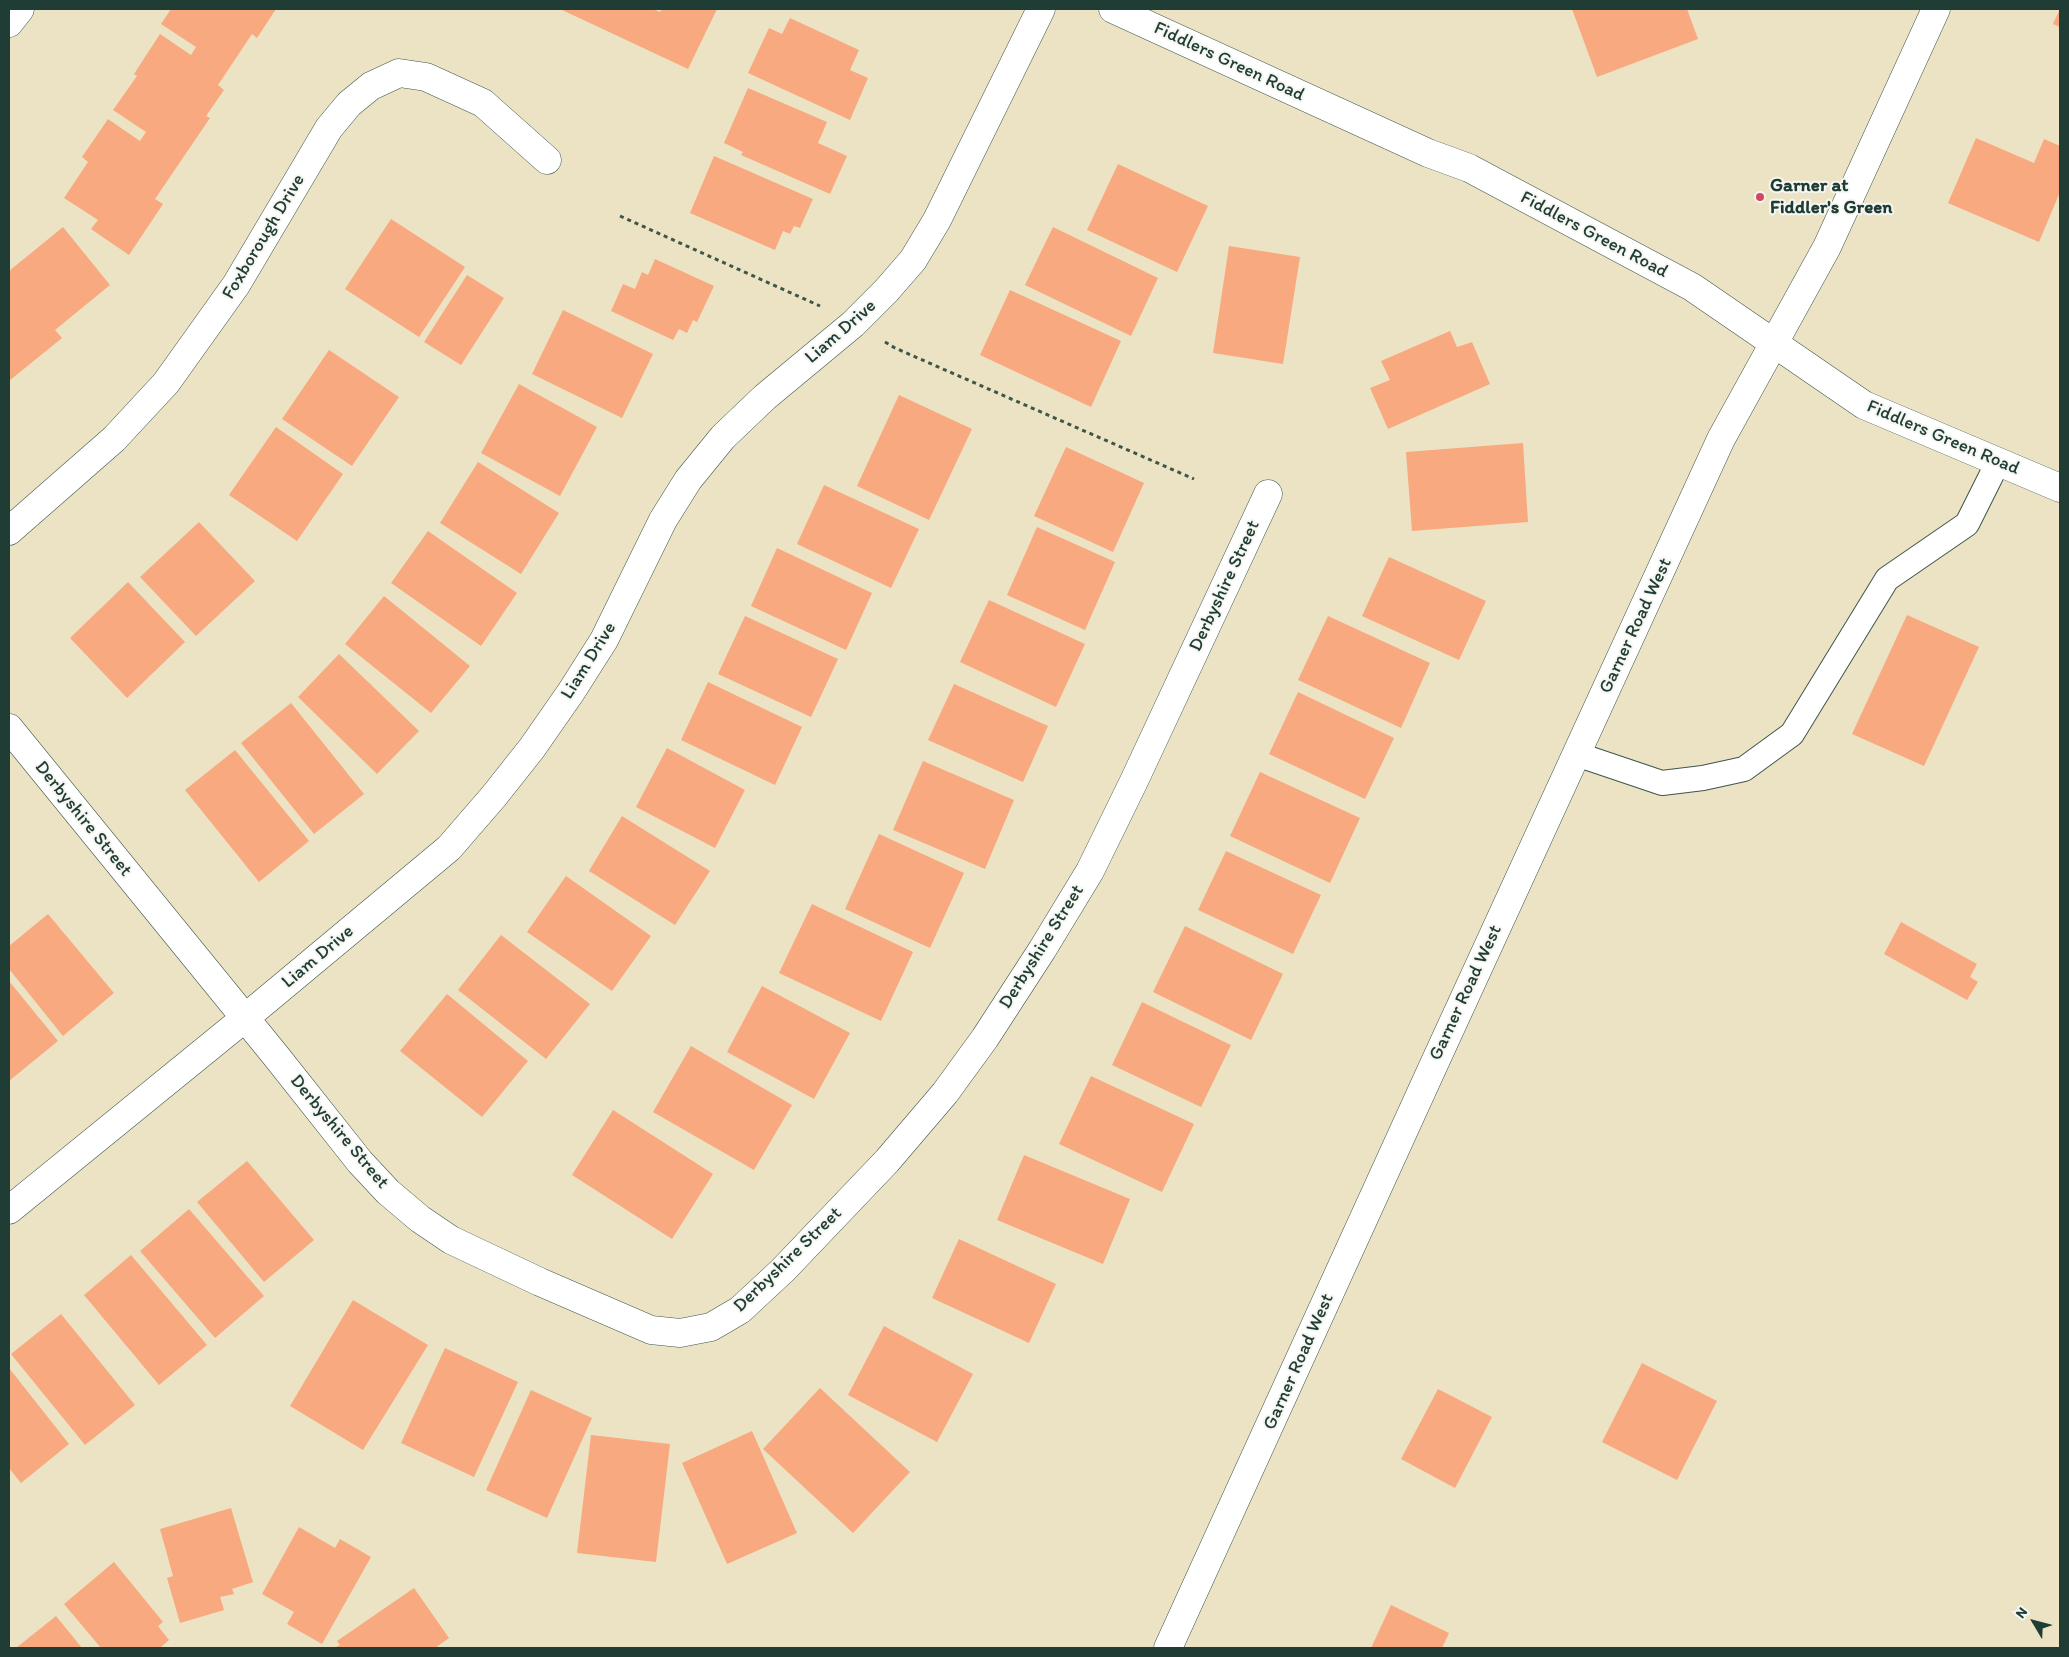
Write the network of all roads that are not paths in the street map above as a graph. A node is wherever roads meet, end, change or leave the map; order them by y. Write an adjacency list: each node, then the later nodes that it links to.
1 (20, 9): 5 (main road)
2 (1042, 9): 14 (main road, Liam Drive)
3 (1113, 9): 7 (main road, Fiddlers Green Road)
4 (1936, 9): 7 (main road, Garner Road West)
5 (9, 23)
6 (547, 160): 11 (main road, Foxborough Drive)
7 (1774, 343): 8 (main road, Fiddlers Green Road); 13 (main road, Garner Road West)
8 (1998, 462): 9 (main road, Fiddlers Green Road); 13 (lane)
9 (2060, 488)
10 (1268, 494): 14 (main road, Derbyshire Street)
11 (9, 531)
12 (9, 728): 14 (main road, Derbyshire Street)
13 (1576, 754): 16 (main road, Garner Road West)
14 (245, 1018): 15 (main road, Liam Drive)
15 (9, 1210)
16 (1168, 1648)

